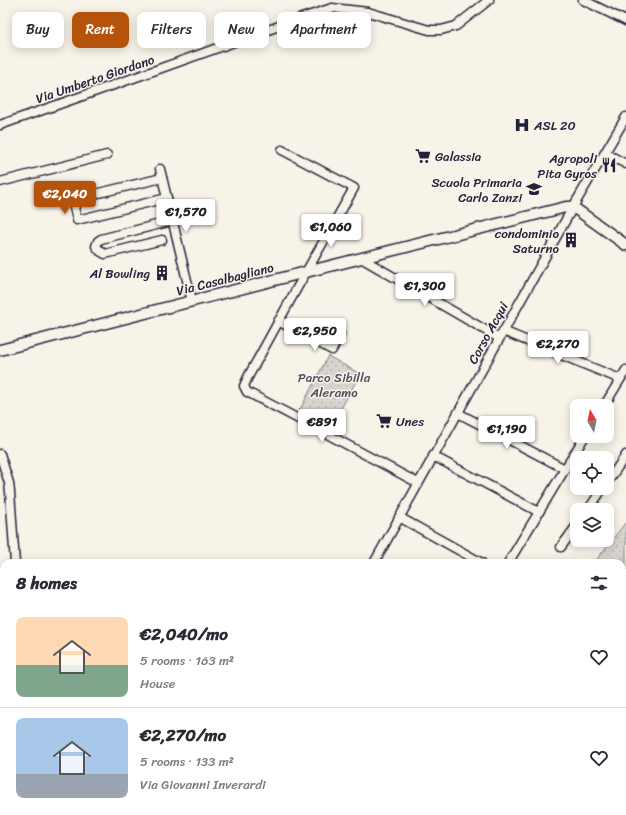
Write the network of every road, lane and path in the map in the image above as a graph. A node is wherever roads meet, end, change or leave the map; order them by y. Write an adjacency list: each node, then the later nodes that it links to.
1 (489, 0): 5 (street, Via Umberto Giordano)
2 (582, 0): 3 (street)
3 (626, 21)
4 (626, 117): 7 (street, Corso Acqui)
5 (0, 125)
6 (282, 150): 19 (street)
7 (605, 153): 9 (street); 14 (street, Corso Acqui)
8 (108, 155): 12 (street)
9 (626, 164)
10 (160, 169): 11 (street)
11 (162, 178): 13 (street); 13 (street)
12 (0, 182)
13 (167, 198): 15 (street)
14 (573, 207): 17 (main road); 18 (main road, Via Casalbagliano); 23 (street, Corso Acqui)
15 (172, 221): 16 (street); 20 (street)
16 (162, 240)
17 (626, 245)
18 (361, 258): 19 (main road, Via Casalbagliano); 23 (street)
19 (306, 272): 20 (main road, Via Casalbagliano); 21 (street)
20 (192, 301): 24 (main road, Via Casalbagliano)
21 (278, 321): 22 (street); 37 (street)
22 (340, 334)
23 (501, 335): 26 (street); 29 (street, Corso Acqui)
24 (0, 350)
25 (626, 370): 26 (street)
26 (623, 379): 27 (street); 28 (street)
27 (609, 399)
28 (613, 399)
29 (458, 413): 32 (street, Corso Acqui); 34 (street)
30 (581, 443): 34 (street)
31 (0, 454): 42 (street)
32 (433, 456): 37 (street, Corso Acqui); 38 (street)
33 (626, 456): 36 (street)
34 (565, 469): 38 (street)
35 (570, 469): 46 (street)
36 (614, 473)
37 (418, 483): 39 (street, Corso Acqui)
38 (539, 512): 45 (street)
39 (399, 517): 43 (street, Corso Acqui); 44 (street)
40 (570, 535): 41 (street)
41 (561, 547)
42 (15, 559)
43 (376, 559)
44 (475, 559)
45 (510, 559)
46 (515, 559)

